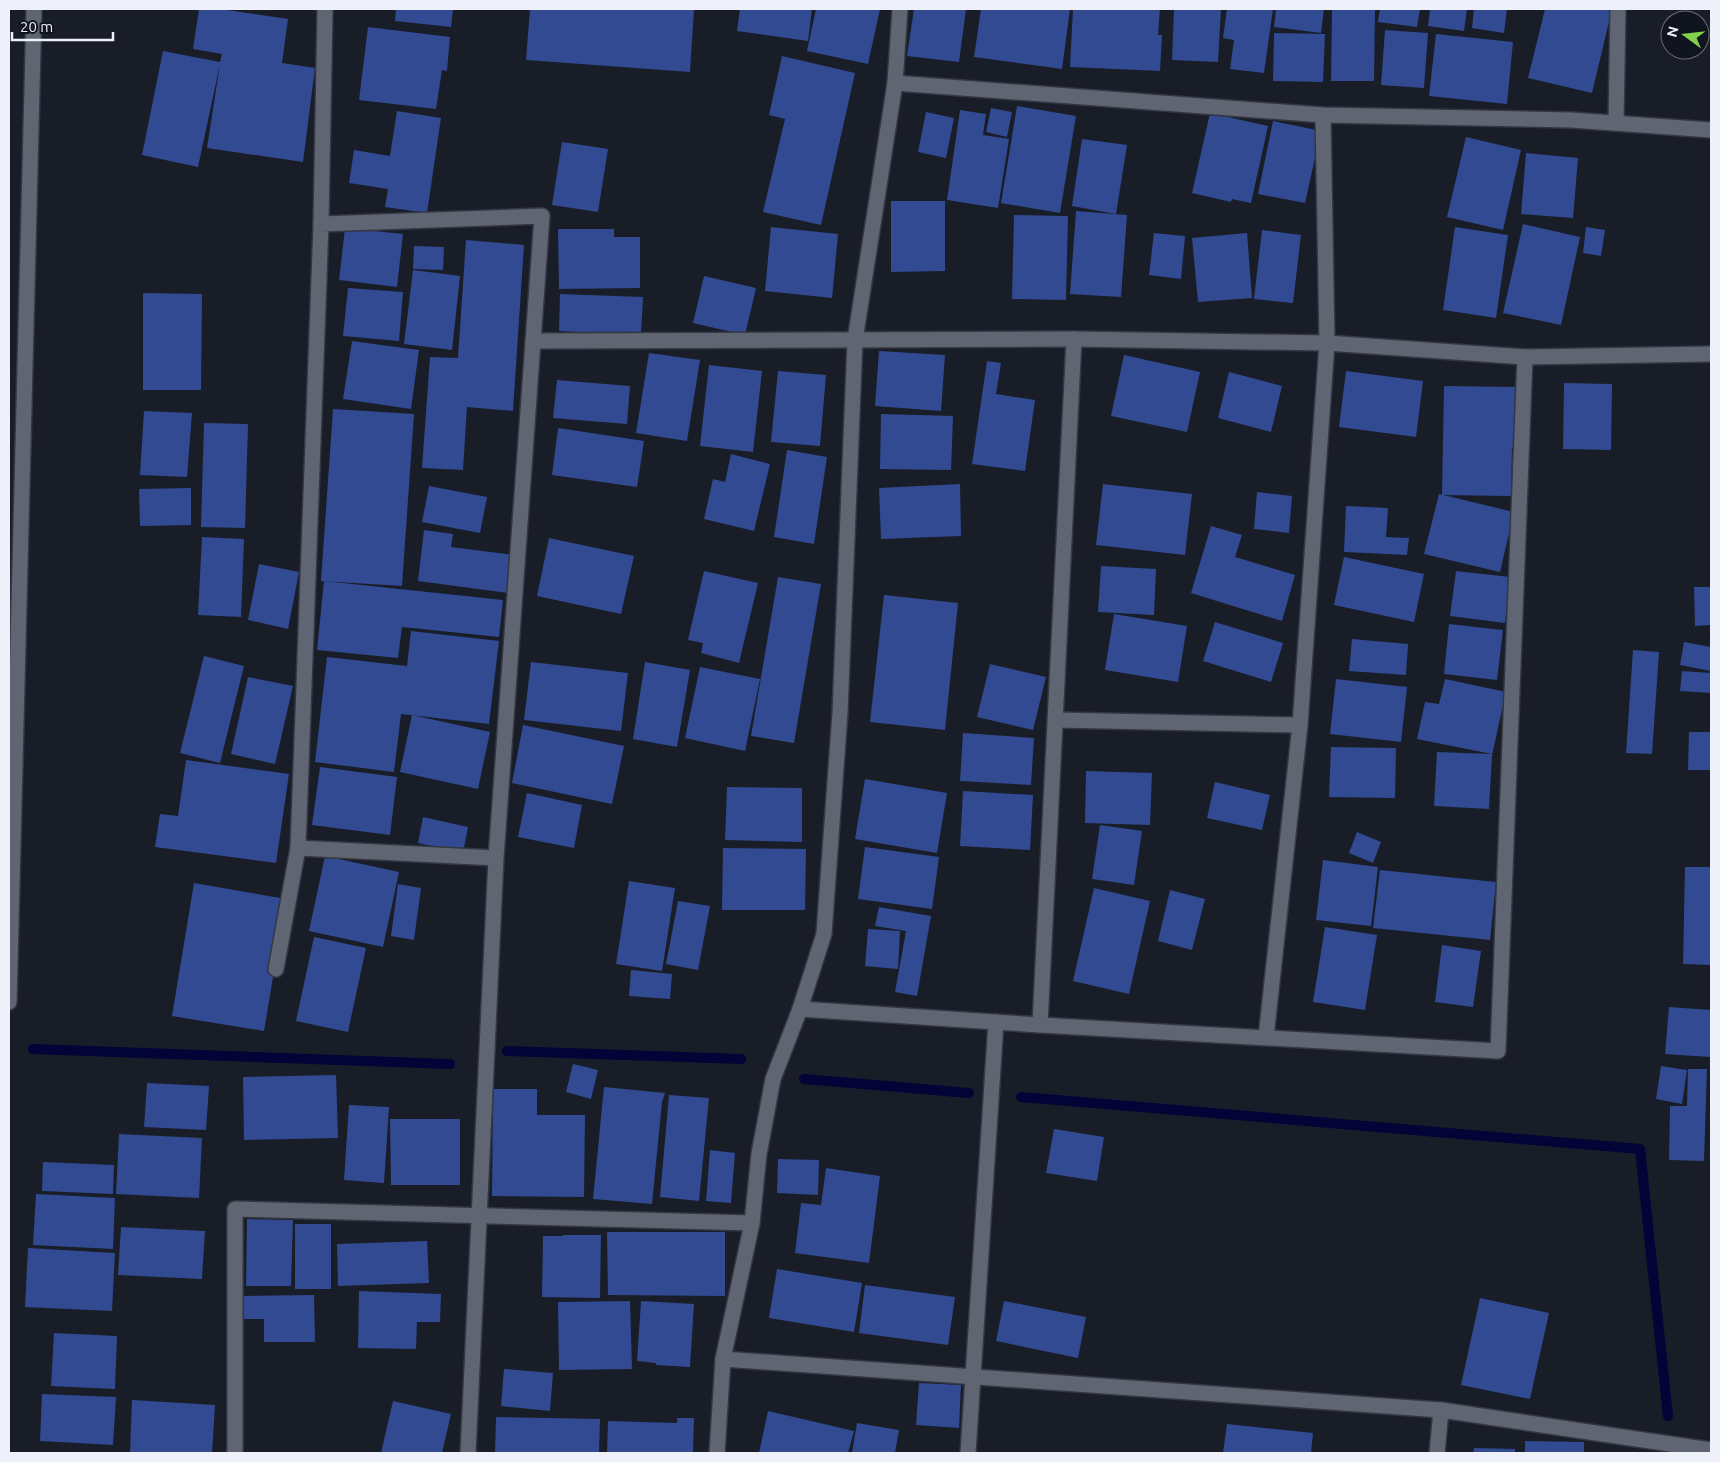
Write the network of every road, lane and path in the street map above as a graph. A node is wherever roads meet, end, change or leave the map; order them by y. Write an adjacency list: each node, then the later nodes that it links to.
1 (34, 9): 21 (street)
2 (325, 9): 9 (street)
3 (900, 9): 5 (street)
4 (1618, 9): 7 (street)
5 (895, 83): 6 (street); 11 (street)
6 (1323, 115): 7 (street); 13 (street)
7 (1616, 123): 8 (street)
8 (1711, 130)
9 (321, 224): 12 (street); 18 (street)
10 (1074, 338): 11 (street); 13 (street); 16 (street)
11 (855, 340): 12 (street); 22 (street)
12 (533, 341): 19 (street)
13 (1327, 343): 15 (street); 17 (street)
14 (1711, 354): 15 (street)
15 (1525, 357): 25 (street)
16 (1056, 720): 17 (street); 24 (street)
17 (1300, 725): 25 (street)
18 (298, 848): 19 (street); 20 (street)
19 (496, 858): 26 (street)
20 (276, 969)
21 (9, 1002)
22 (800, 1009): 23 (street); 27 (street)
23 (996, 1022): 24 (street); 29 (street)
24 (1040, 1025): 25 (street)
25 (1266, 1037)
26 (480, 1216): 27 (street); 32 (street); 33 (street)
27 (752, 1222): 28 (street)
28 (723, 1360): 29 (street); 34 (street)
29 (973, 1377): 30 (street); 35 (street)
30 (1441, 1410): 31 (street); 36 (street)
31 (1711, 1450)
32 (235, 1453)
33 (468, 1453)
34 (717, 1453)
35 (968, 1453)
36 (1438, 1453)

